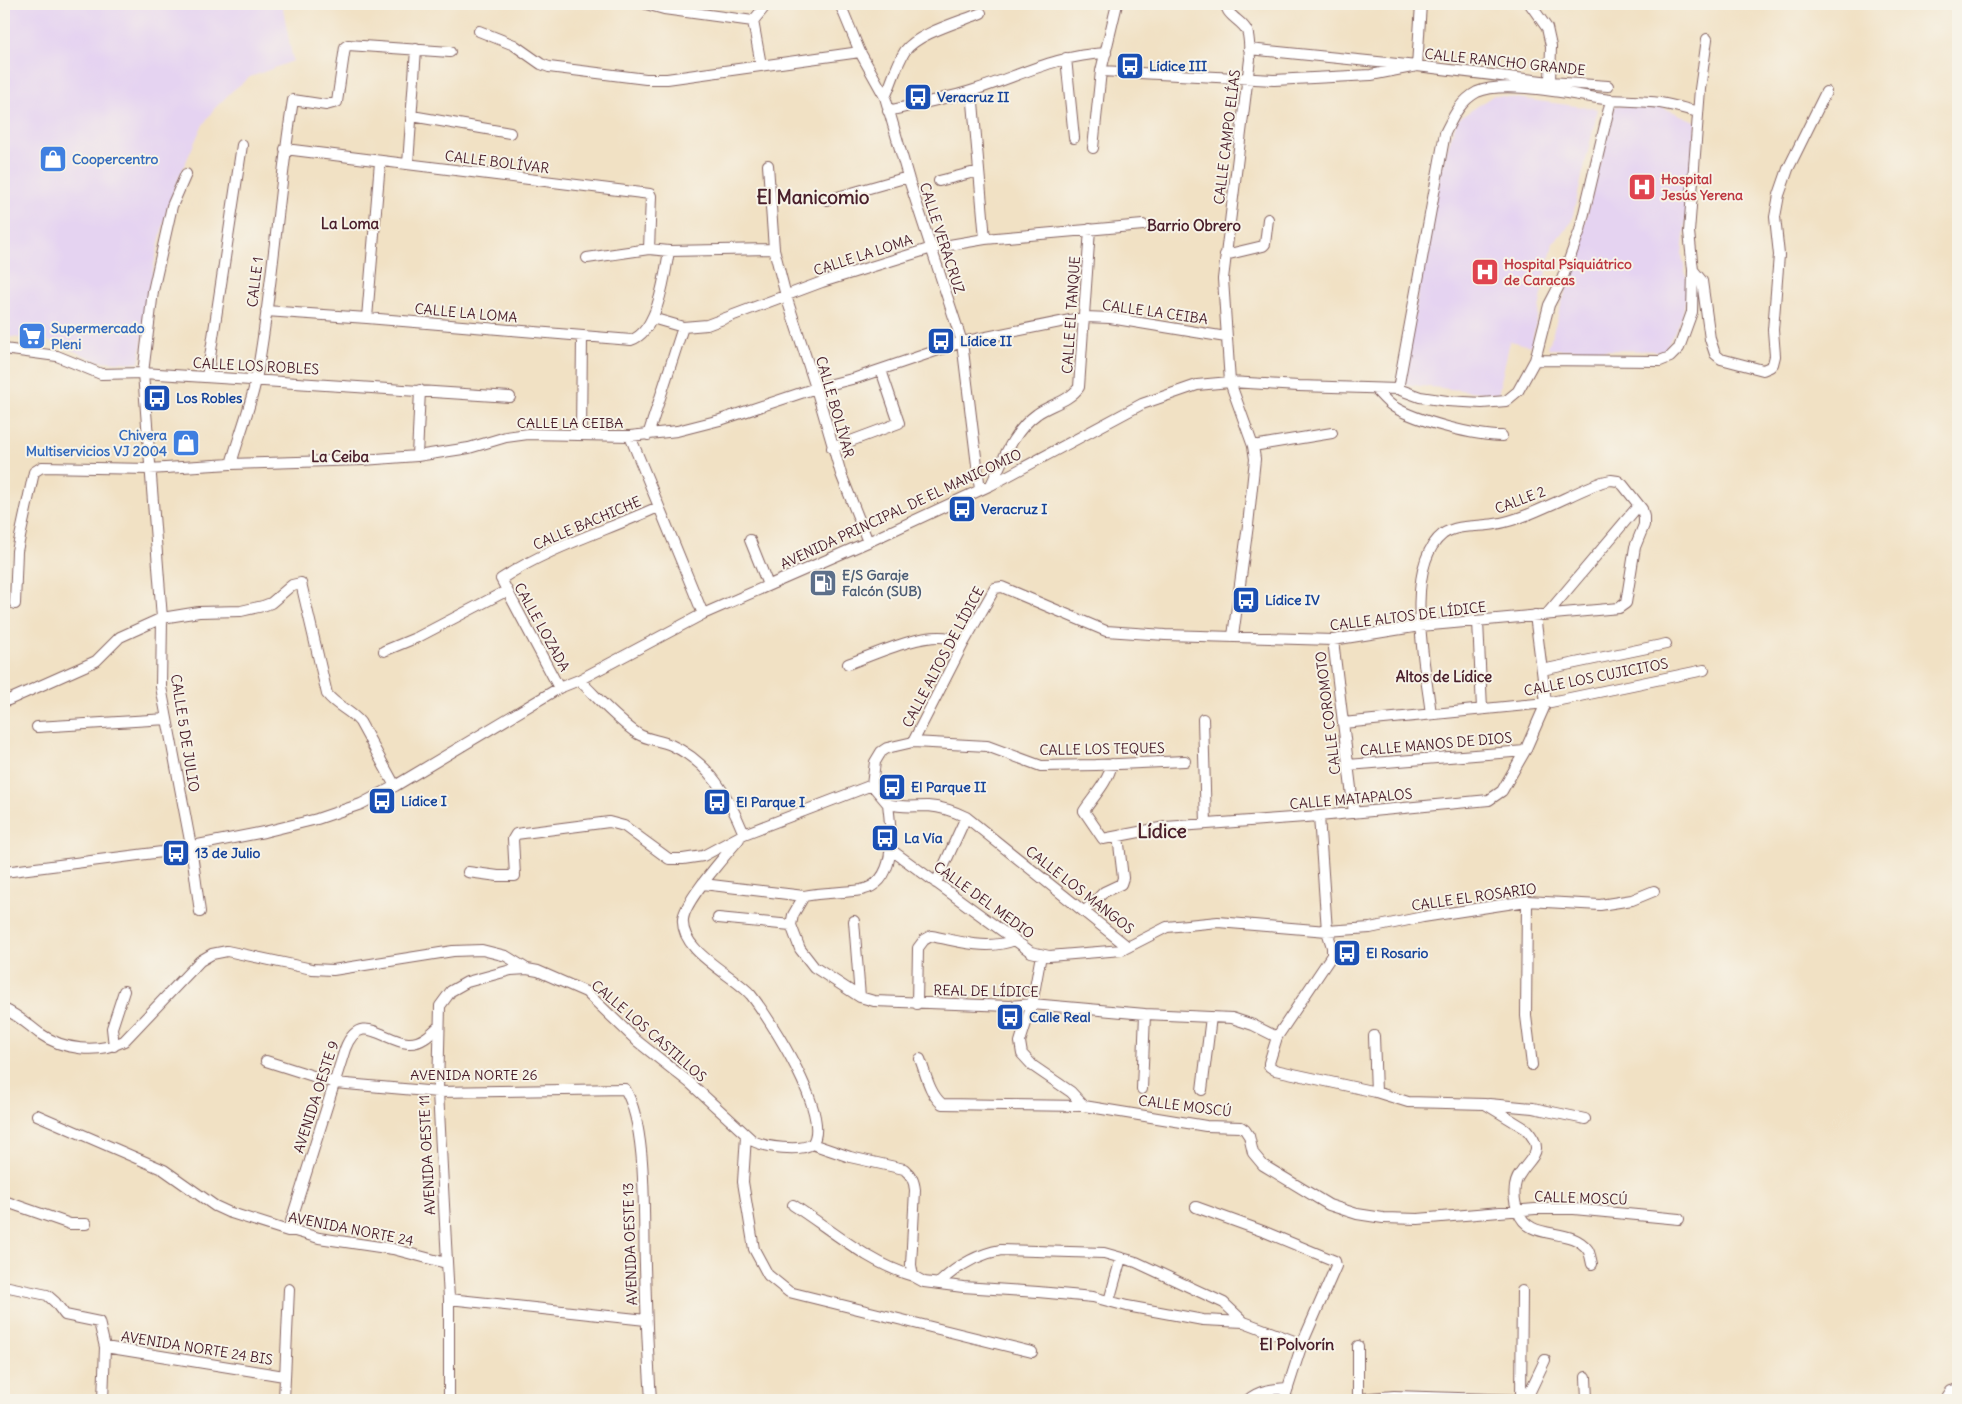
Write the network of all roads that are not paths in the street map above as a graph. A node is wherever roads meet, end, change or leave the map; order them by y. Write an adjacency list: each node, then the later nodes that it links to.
1 (646, 4): 9 (street)
2 (768, 4): 9 (street)
3 (840, 4): 15 (street, CALLE VERACRUZ)
4 (1117, 4): 16 (street)
5 (1226, 4): 13 (street, CALLE CAMPO ELÍAS)
6 (1421, 4): 19 (street)
7 (1530, 4): 22 (street)
8 (981, 13): 26 (street)
9 (753, 21): 18 (street)
10 (479, 31): 18 (street)
11 (1707, 39): 29 (street)
12 (416, 49): 14 (street); 30 (street); 35 (street, CALLE 1)
13 (1249, 49): 19 (street); 21 (street, CALLE CAMPO ELÍAS)
14 (450, 52)
15 (860, 52): 18 (street); 26 (street, CALLE VERACRUZ)
16 (1106, 53): 17 (street); 20 (street)
17 (1066, 58): 24 (street); 32 (street)
18 (762, 65)
19 (1417, 66): 21 (street, CALLE RANCHO GRANDE); 22 (street, CALLE RANCHO GRANDE)
20 (1101, 72): 21 (street, CALLE RANCHO GRANDE); 34 (street)
21 (1249, 78): 52 (street, CALLE CAMPO ELÍAS)
22 (1550, 82): 23 (street, CALLE RANCHO GRANDE)
23 (1608, 86)
24 (972, 91): 28 (street); 39 (street)
25 (1826, 92): 54 (street)
26 (885, 97): 28 (street, CALLE VERACRUZ)
27 (1611, 100): 29 (street); 65 (street, AVENIDA PRINCIPAL DE EL MANICOMIO); 73 (street)
28 (888, 111): 41 (street, CALLE VERACRUZ)
29 (1698, 112): 54 (street)
30 (412, 116): 31 (street); 37 (street)
31 (510, 133)
32 (1074, 138)
33 (242, 145): 68 (street)
34 (1093, 148)
35 (285, 149): 36 (street, CALLE BOLÍVAR); 56 (street, CALLE 1)
36 (380, 162): 37 (street, CALLE BOLÍVAR); 58 (street)
37 (408, 164): 49 (street, CALLE BOLÍVAR)
38 (768, 165): 50 (street, CALLE BOLÍVAR)
39 (979, 171): 42 (street); 47 (street)
40 (186, 174): 67 (street, CALLE 5 DE JULIO)
41 (908, 177): 43 (street); 48 (street, CALLE VERACRUZ)
42 (939, 181)
43 (827, 200)
44 (1268, 219): 52 (street)
45 (1143, 225): 46 (street, CALLE LA LOMA)
46 (1090, 229): 47 (street, CALLE LA LOMA); 57 (street, CALLE EL TANQUE)
47 (985, 239): 48 (street, CALLE LA LOMA)
48 (932, 248): 55 (street, CALLE LA LOMA); 63 (street, CALLE VERACRUZ)
49 (649, 249): 51 (street); 53 (street)
50 (774, 249): 51 (street); 55 (street, CALLE BOLÍVAR)
51 (669, 251): 59 (street, CALLE LA LOMA)
52 (1225, 255): 62 (street, CALLE CAMPO ELÍAS)
53 (587, 258)
54 (1693, 270): 65 (street)
55 (786, 296): 60 (street, CALLE LA LOMA); 71 (street, CALLE BOLÍVAR)
56 (266, 311): 58 (street, CALLE LA LOMA); 69 (street, CALLE 1)
57 (1085, 316): 62 (street, CALLE LA CEIBA); 63 (street, CALLE LA CEIBA); 86 (street, CALLE EL TANQUE)
58 (367, 318): 61 (street, CALLE LA LOMA)
59 (652, 318): 60 (street, CALLE LA LOMA); 61 (street, CALLE LA LOMA)
60 (683, 327): 78 (street)
61 (582, 337): 77 (street)
62 (1226, 337): 70 (street, CALLE CAMPO ELÍAS)
63 (962, 342): 66 (street, CALLE LA CEIBA); 87 (street, CALLE VERACRUZ)
64 (4, 349): 67 (street, CALLE LOS ROBLES)
65 (1535, 360): 73 (street, AVENIDA PRINCIPAL DE EL MANICOMIO)
66 (881, 370): 71 (street, CALLE LA CEIBA); 82 (street)
67 (143, 373): 68 (street, CALLE LOS ROBLES); 85 (street, CALLE 5 DE JULIO)
68 (207, 377): 69 (street, CALLE LOS ROBLES)
69 (255, 381): 74 (street, CALLE LOS ROBLES); 84 (street, CALLE 1)
70 (1230, 382): 72 (street, AVENIDA PRINCIPAL DE EL MANICOMIO); 81 (street, CALLE CAMPO ELÍAS); 86 (street, AVENIDA PRINCIPAL DE EL MANICOMIO)
71 (816, 388): 78 (street, CALLE LA CEIBA); 82 (street, CALLE BOLÍVAR)
72 (1375, 389): 73 (street, AVENIDA PRINCIPAL DE EL MANICOMIO); 80 (street)
73 (1398, 389)
74 (420, 390): 75 (street, CALLE LOS ROBLES); 83 (street)
75 (510, 398)
76 (1332, 433): 81 (street)
77 (581, 435): 79 (street, CALLE LA CEIBA); 83 (street, CALLE LA CEIBA)
78 (648, 435): 79 (street, CALLE LA CEIBA)
79 (630, 436): 89 (street)
80 (1502, 436)
81 (1253, 446): 103 (street, CALLE CAMPO ELÍAS)
82 (832, 448): 91 (street, CALLE BOLÍVAR)
83 (418, 456): 84 (street, CALLE LA CEIBA)
84 (231, 464): 85 (street, CALLE LA CEIBA)
85 (149, 468): 95 (street, CALLE LA CEIBA); 100 (street, CALLE 5 DE JULIO)
86 (991, 485): 87 (street, AVENIDA PRINCIPAL DE EL MANICOMIO)
87 (980, 490): 91 (street, AVENIDA PRINCIPAL DE EL MANICOMIO)
88 (1639, 505): 96 (street, CALLE 2); 98 (street); 102 (street, CALLE 2)
89 (658, 507): 92 (street, CALLE BACHICHE); 97 (street)
90 (750, 540): 93 (street)
91 (868, 542): 93 (street, AVENIDA PRINCIPAL DE EL MANICOMIO)
92 (501, 580): 94 (street, CALLE LOZADA)
93 (768, 585): 97 (street, AVENIDA PRINCIPAL DE EL MANICOMIO)
94 (506, 590): 107 (street); 112 (street, CALLE LOZADA)
95 (15, 604)
96 (1619, 608): 98 (street, CALLE ALTOS DE LÍDICE)
97 (702, 614): 111 (street, AVENIDA PRINCIPAL DE EL MANICOMIO)
98 (1548, 614): 99 (street, CALLE ALTOS DE LÍDICE)
99 (1535, 615): 101 (street, CALLE ALTOS DE LÍDICE); 109 (street)
100 (162, 618): 113 (street); 117 (street, CALLE 5 DE JULIO); 127 (street)
101 (1478, 621): 102 (street, CALLE ALTOS DE LÍDICE); 115 (street)
102 (1420, 626): 104 (street, CALLE ALTOS DE LÍDICE); 116 (street, CALLE 2)
103 (1233, 636): 104 (street, CALLE ALTOS DE LÍDICE); 105 (street, CALLE ALTOS DE LÍDICE)
104 (1333, 640): 119 (street, CALLE COROMOTO)
105 (963, 644): 108 (street); 121 (street, CALLE ALTOS DE LÍDICE)
106 (1666, 644): 109 (street)
107 (384, 652)
108 (848, 664)
109 (1542, 670): 114 (street)
110 (1704, 670): 114 (street, CALLE LOS CUJICITOS)
111 (579, 680): 112 (street, AVENIDA PRINCIPAL DE EL MANICOMIO); 133 (street)
112 (559, 688): 127 (street, AVENIDA PRINCIPAL DE EL MANICOMIO)
113 (4, 702)
114 (1546, 703): 115 (street, CALLE LOS CUJICITOS); 122 (street, CALLE MATAPALOS)
115 (1482, 709): 116 (street, CALLE LOS CUJICITOS)
116 (1431, 714): 119 (street, CALLE LOS CUJICITOS)
117 (167, 719): 120 (street); 135 (street, CALLE 5 DE JULIO)
118 (1203, 719): 132 (street)
119 (1343, 723): 125 (street, CALLE COROMOTO)
120 (37, 727)
121 (913, 742): 124 (street, CALLE LOS TEQUES); 126 (street, CALLE LOS TEQUES)
122 (1525, 751): 125 (street, CALLE MANOS DE DIOS); 129 (street, CALLE MATAPALOS)
123 (1185, 761): 124 (street, CALLE LOS TEQUES)
124 (1112, 764): 134 (street, CALLE MATAPALOS)
125 (1348, 765): 129 (street, CALLE COROMOTO)
126 (872, 785): 128 (street); 133 (street)
127 (396, 786): 135 (street, AVENIDA PRINCIPAL DE EL MANICOMIO)
128 (888, 804): 131 (street, CALLE LOS MANGOS); 136 (street)
129 (1354, 813): 130 (street, CALLE MATAPALOS)
130 (1319, 816): 132 (street, CALLE MATAPALOS); 149 (street)
131 (966, 817): 139 (street); 145 (street, CALLE LOS MANGOS)
132 (1206, 824): 134 (street, CALLE MATAPALOS)
133 (744, 834): 138 (street); 140 (street)
134 (1118, 836): 145 (street)
135 (191, 846): 137 (street, AVENIDA PRINCIPAL DE EL MANICOMIO); 144 (street, CALLE 5 DE JULIO)
136 (890, 849): 139 (street, CALLE DEL MEDIO); 142 (street)
137 (4, 872)
138 (468, 872)
139 (936, 882): 150 (street, CALLE DEL MEDIO)
140 (704, 884): 142 (street); 179 (street)
141 (1654, 891): 143 (street, CALLE EL ROSARIO)
142 (804, 896): 148 (street)
143 (1527, 901): 149 (street, CALLE EL ROSARIO); 167 (street)
144 (200, 912)
145 (1084, 912): 151 (street, CALLE LOS MANGOS)
146 (718, 918): 148 (street)
147 (854, 921): 155 (street)
148 (791, 925): 155 (street, REAL DE LÍDICE)
149 (1327, 931): 151 (street, CALLE LOS MANGOS); 163 (street)
150 (1015, 940): 152 (street, CALLE DEL MEDIO); 156 (street)
151 (1128, 947): 152 (street, CALLE DEL MEDIO)
152 (1040, 955): 157 (street)
153 (527, 969): 161 (street, AVENIDA OESTE 11); 164 (street, CALLE LOS CASTILLOS); 178 (street, CALLE LOS CASTILLOS)
154 (124, 991): 164 (street)
155 (860, 997): 156 (street, REAL DE LÍDICE)
156 (917, 1004): 157 (street, REAL DE LÍDICE)
157 (1032, 1004): 159 (street, REAL DE LÍDICE); 175 (street)
158 (4, 1009): 164 (street, CALLE LOS CASTILLOS)
159 (1145, 1014): 160 (street, REAL DE LÍDICE); 170 (street)
160 (1211, 1017): 163 (street, REAL DE LÍDICE); 171 (street)
161 (439, 1026): 168 (street, AVENIDA OESTE 9); 172 (street, AVENIDA OESTE 11)
162 (1374, 1036): 173 (street)
163 (1278, 1037): 173 (street)
164 (114, 1046)
165 (920, 1059): 175 (street, CALLE MOSCÚ)
166 (266, 1061): 168 (street, AVENIDA NORTE 26)
167 (1532, 1065)
168 (335, 1082): 172 (street, AVENIDA NORTE 26); 186 (street, AVENIDA OESTE 9)
169 (625, 1089): 172 (street, AVENIDA NORTE 26); 197 (street, AVENIDA OESTE 13)
170 (1142, 1089)
171 (1202, 1090)
172 (438, 1092): 188 (street, AVENIDA OESTE 11)
173 (1376, 1092): 174 (street)
174 (1485, 1104): 177 (street); 183 (street)
175 (1084, 1106): 183 (street, CALLE MOSCÚ)
176 (37, 1115): 186 (street, AVENIDA NORTE 24)
177 (1585, 1119)
178 (746, 1136): 179 (street, CALLE LOS CASTILLOS); 202 (street)
179 (812, 1144): 190 (street, CALLE LOS CASTILLOS)
180 (4, 1201): 185 (street)
181 (793, 1205): 190 (street)
182 (1196, 1207): 199 (street)
183 (1518, 1211): 184 (street, CALLE MOSCÚ); 189 (street)
184 (1679, 1219)
185 (86, 1224)
186 (288, 1231): 188 (street, AVENIDA NORTE 24)
187 (1121, 1258): 191 (street); 196 (street); 198 (street)
188 (446, 1263): 195 (street, AVENIDA OESTE 11)
189 (1592, 1264)
190 (913, 1276): 191 (street)
191 (939, 1283): 196 (street)
192 (4, 1286): 201 (street)
193 (289, 1289): 204 (street)
194 (1522, 1291): 215 (street)
195 (449, 1299): 197 (street); 210 (street, AVENIDA OESTE 11)
196 (1109, 1301): 198 (street)
197 (646, 1320): 211 (street, AVENIDA OESTE 13)
198 (1244, 1322): 199 (street)
199 (1302, 1344): 206 (street)
200 (1358, 1346): 214 (street)
201 (105, 1347): 204 (street, AVENIDA NORTE 24 BIS); 208 (street)
202 (1032, 1352)
203 (1545, 1360): 215 (street)
204 (284, 1376): 209 (street)
205 (1586, 1378): 216 (street)
206 (1288, 1388): 212 (street); 213 (street)
207 (1958, 1388): 217 (street)
208 (103, 1400)
209 (284, 1400)
210 (449, 1400)
211 (651, 1400)
212 (1248, 1400)
213 (1284, 1400)
214 (1358, 1400): 215 (street)
215 (1522, 1400)
216 (1587, 1400)
217 (1945, 1400)

